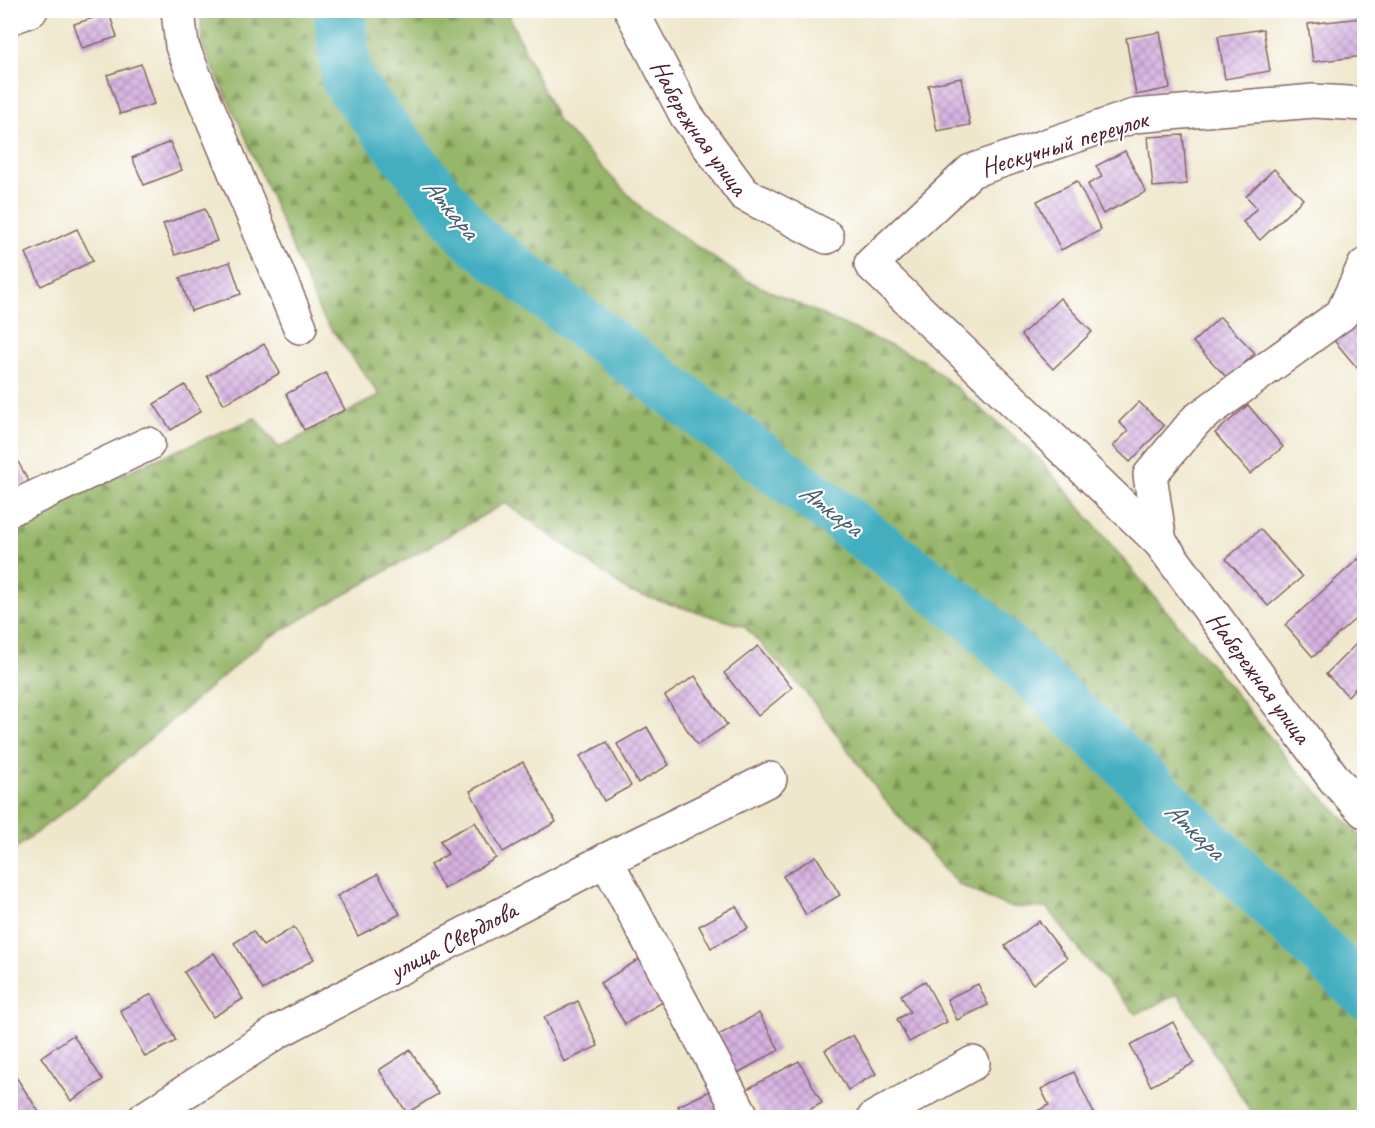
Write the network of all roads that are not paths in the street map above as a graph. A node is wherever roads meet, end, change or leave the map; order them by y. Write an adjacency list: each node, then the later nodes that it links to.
1 (31, 10): 4 (street)
2 (178, 10): 9 (street)
3 (630, 10): 6 (street, Набережная улица)
4 (10, 18)
5 (1365, 104): 7 (street, Нескучный переулок)
6 (827, 237)
7 (871, 264): 12 (street, Набережная улица)
8 (1365, 266): 12 (street)
9 (300, 327)
10 (148, 444): 11 (street)
11 (10, 509)
12 (1160, 542): 14 (street, Набережная улица)
13 (770, 779): 15 (street, улица Свердлова)
14 (1365, 810)
15 (606, 860): 17 (street, улица Свердлова); 18 (street)
16 (973, 1063): 19 (street)
17 (145, 1118)
18 (743, 1118)
19 (874, 1118)

